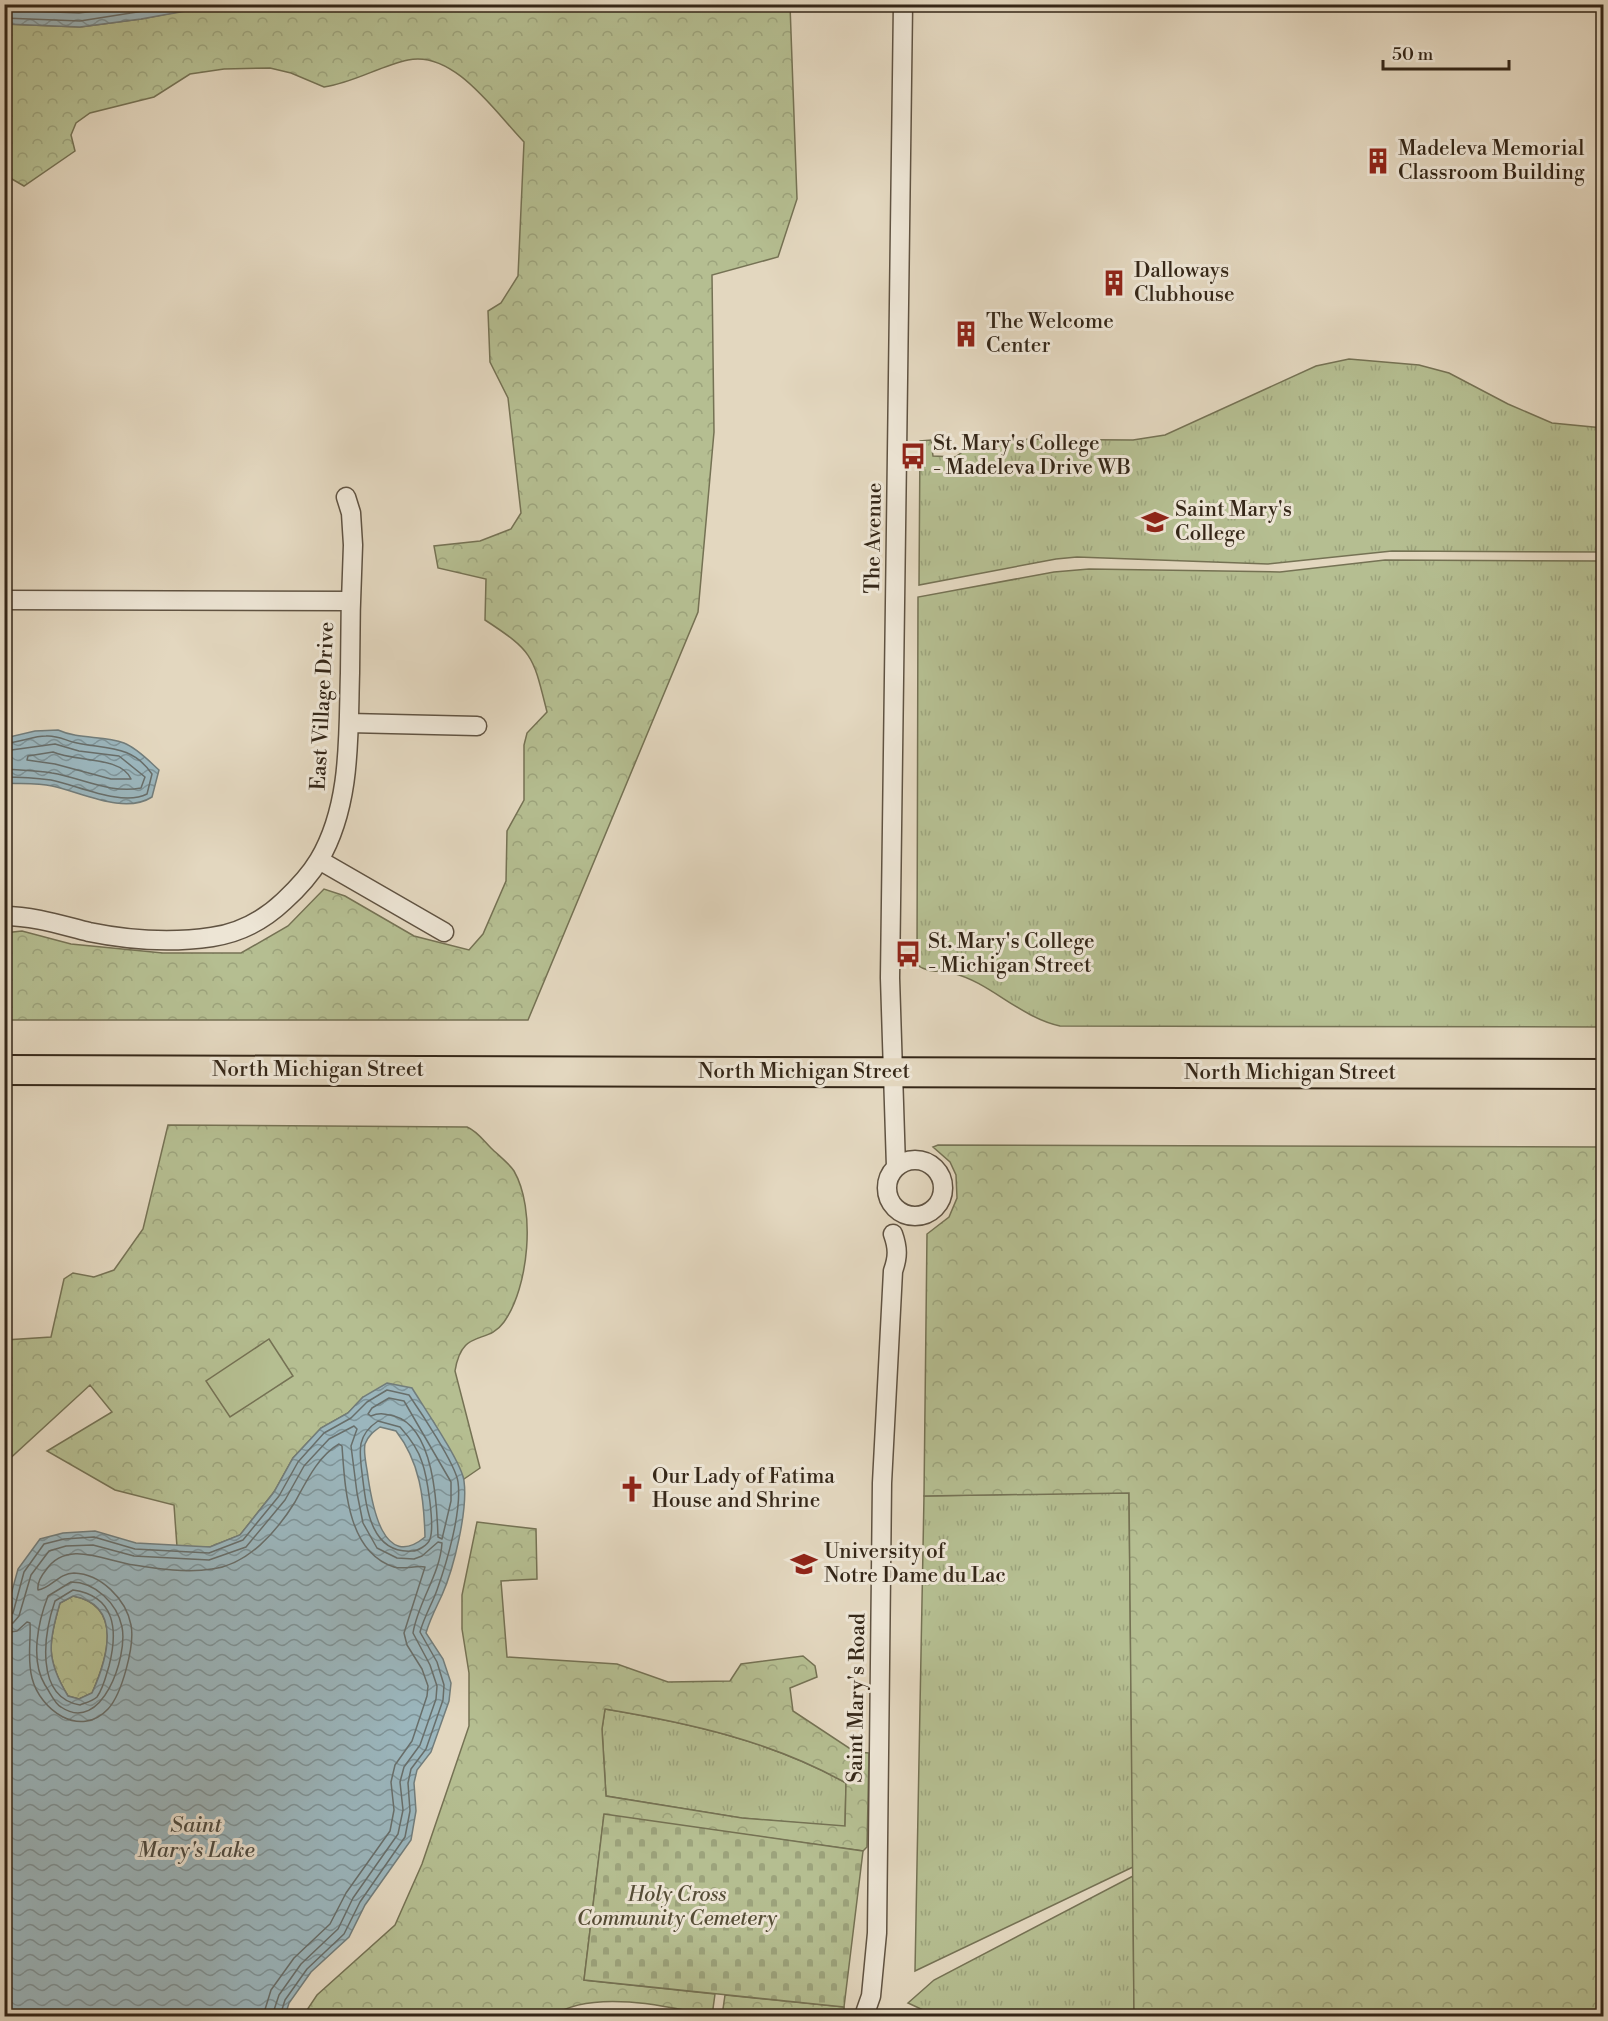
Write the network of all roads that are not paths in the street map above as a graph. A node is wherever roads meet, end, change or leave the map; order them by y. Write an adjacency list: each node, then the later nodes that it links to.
1 (903, 4): 11 (street, The Avenue)
2 (346, 497): 4 (street, East Village Drive)
3 (4, 600): 4 (street)
4 (351, 601): 5 (street, East Village Drive)
5 (349, 723): 6 (street); 7 (street, East Village Drive)
6 (477, 726)
7 (319, 860): 8 (street, East Village Drive); 9 (street)
8 (4, 916)
9 (444, 932)
10 (4, 1070): 11 (main road, North Michigan Street)
11 (892, 1072): 12 (main road, North Michigan Street); 13 (street, Saint Mary's Road)
12 (1604, 1074)
13 (896, 1167): 14 (street, Saint Mary's Road); 14 (street)
14 (895, 1209): 15 (street, Saint Mary's Road)
15 (864, 2016)

